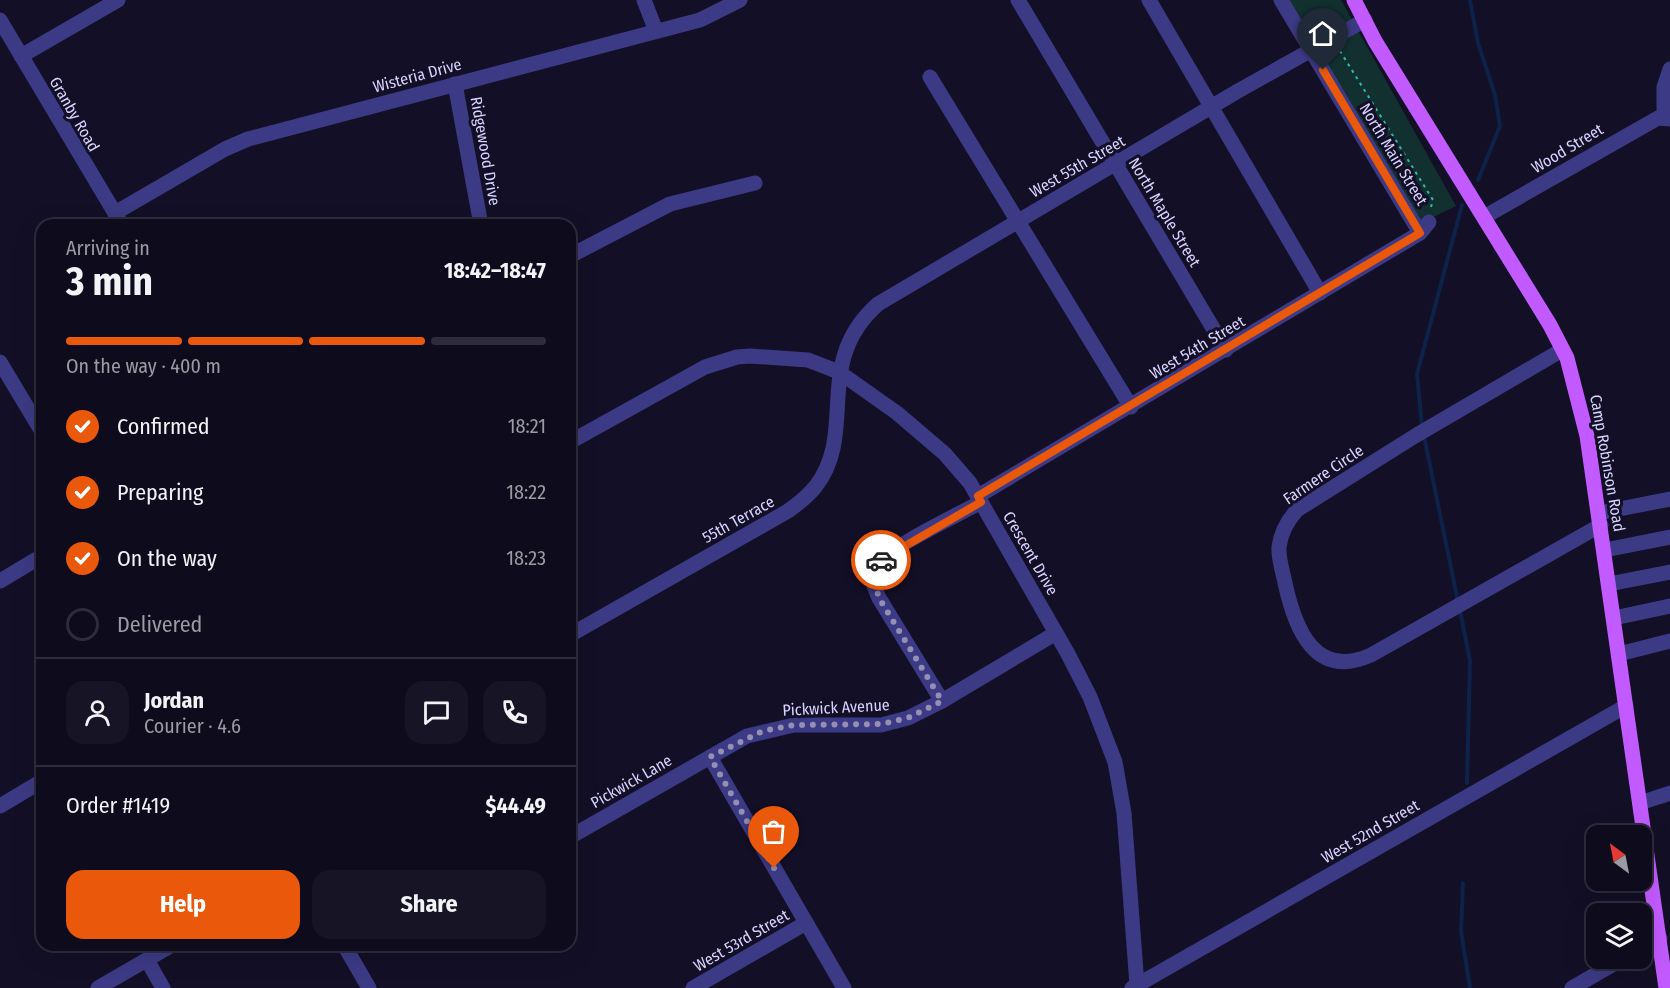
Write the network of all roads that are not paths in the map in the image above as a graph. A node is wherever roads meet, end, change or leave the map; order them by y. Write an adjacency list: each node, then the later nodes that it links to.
1 (118, 0): 12 (street)
2 (644, 0): 10 (street)
3 (740, 0): 10 (street, Wisteria Drive)
4 (1018, 0): 18 (street, North Maple Street)
5 (1149, 0): 16 (street)
6 (1281, 0): 11 (street, North Main Street)
7 (1354, 0): 9 (main road, Camp Robinson Road)
8 (0, 20): 12 (street, Granby Road)
9 (1365, 20): 11 (street, West 55th Street); 20 (main road, Camp Robinson Road)
10 (656, 31): 15 (street, Wisteria Drive)
11 (1311, 50): 16 (street, West 55th Street); 24 (street, North Main Street)
12 (21, 56): 21 (street, Granby Road)
13 (1670, 69): 17 (street)
14 (930, 77): 23 (street)
15 (455, 84): 21 (street, Wisteria Drive); 22 (street, Ridgewood Drive)
16 (1212, 107): 18 (street, West 55th Street); 26 (street)
17 (1667, 118): 20 (street, Wood Street)
18 (1116, 164): 23 (street, West 55th Street); 27 (street, North Maple Street)
19 (755, 183): 25 (street)
20 (1482, 214): 28 (main road, Camp Robinson Road)
21 (118, 219)
22 (480, 219)
23 (1017, 221): 30 (street, West 55th Street); 31 (street)
24 (1424, 227): 26 (street, West 54th Street)
25 (576, 253)
26 (1320, 293): 27 (street, West 54th Street)
27 (1226, 350): 31 (street, West 54th Street)
28 (1562, 350): 36 (main road, Camp Robinson Road); 36 (street, Farmere Circle)
29 (0, 362): 32 (street)
30 (839, 372): 33 (street, Crescent Drive); 34 (street, Crescent Drive); 45 (street, 55th Terrace)
31 (1131, 407): 34 (street, West 54th Street)
32 (36, 422)
33 (576, 439)
34 (980, 499): 46 (street, Crescent Drive); 49 (street, West 54th Street)
35 (1670, 499): 36 (street, Farmere Circle)
36 (1600, 519): 38 (main road, Camp Robinson Road)
37 (1670, 537): 38 (street)
38 (1605, 550): 42 (main road, Camp Robinson Road)
39 (36, 560): 41 (street)
40 (1670, 572): 42 (street)
41 (0, 581)
42 (1609, 584): 44 (main road, Camp Robinson Road)
43 (1670, 606): 44 (street)
44 (1614, 618): 48 (main road, Camp Robinson Road)
45 (576, 631)
46 (1056, 633): 49 (street, Pickwick Avenue); 65 (street, Crescent Drive)
47 (1670, 641): 48 (street)
48 (1619, 654): 50 (main road, Camp Robinson Road)
49 (942, 701): 51 (street, Pickwick Avenue)
50 (1626, 706): 54 (main road, Camp Robinson Road); 65 (street, West 52nd Street)
51 (710, 757): 56 (street, Pickwick Lane); 57 (street)
52 (36, 785): 55 (street)
53 (1670, 793): 54 (street)
54 (1640, 803): 58 (main road, Camp Robinson Road)
55 (0, 806)
56 (576, 834)
57 (806, 923): 69 (street, West 53rd Street); 70 (street)
58 (1659, 938): 59 (street); 63 (main road, Camp Robinson Road)
59 (1652, 942)
60 (162, 951): 62 (street)
61 (347, 951): 68 (street)
62 (147, 960): 66 (street); 67 (street)
63 (1667, 964): 72 (main road, Camp Robinson Road)
64 (1605, 969): 71 (street)
65 (1134, 987)
66 (98, 988)
67 (163, 988)
68 (369, 988)
69 (693, 988)
70 (844, 988)
71 (1572, 988)
72 (1666, 988)

